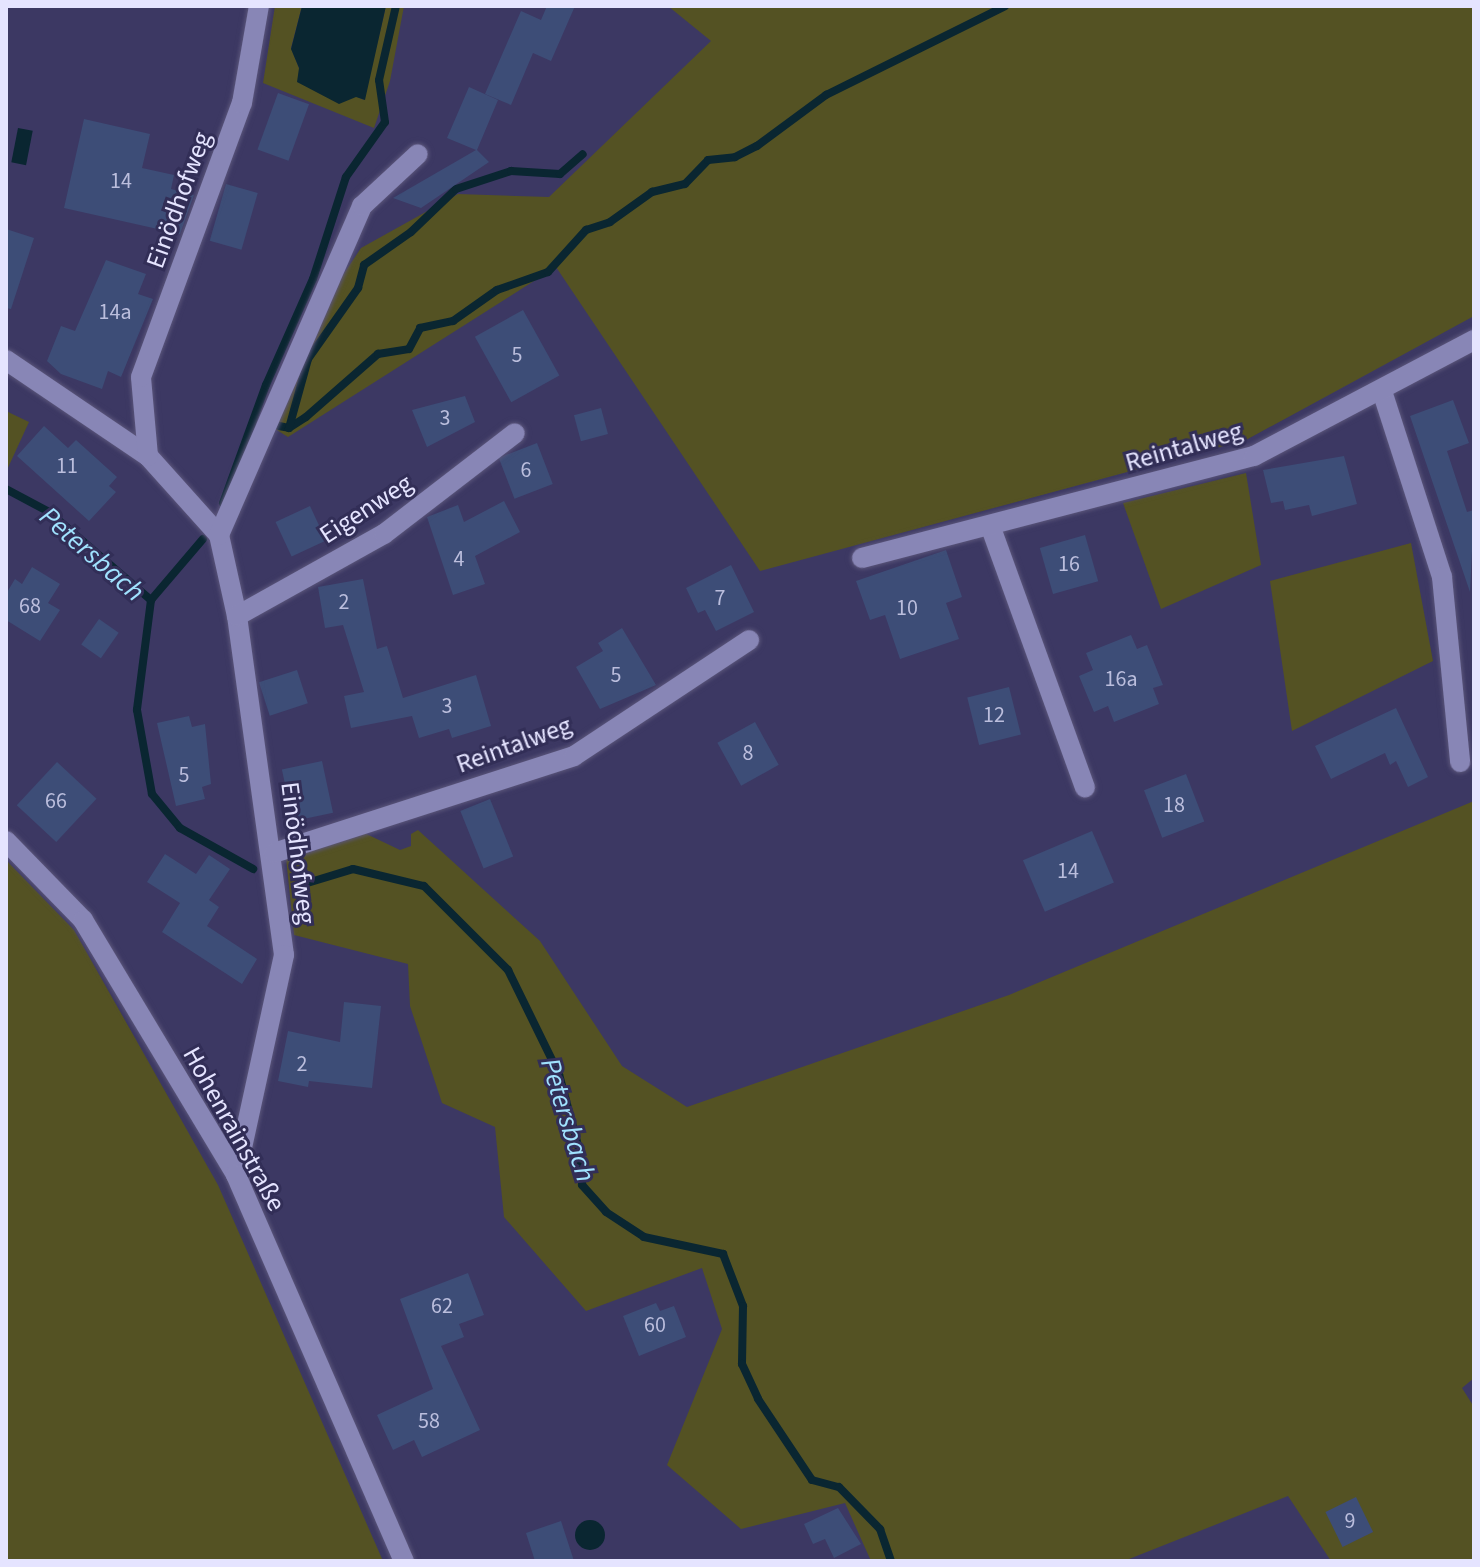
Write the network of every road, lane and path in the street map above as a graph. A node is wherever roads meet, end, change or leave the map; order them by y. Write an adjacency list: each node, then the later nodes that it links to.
1 (259, 6): 7 (street, Einödhofweg)
2 (418, 154): 9 (street)
3 (1474, 340): 5 (street, Reintalweg)
4 (6, 360): 7 (street, Einödhofweg)
5 (1382, 391): 8 (street, Reintalweg); 13 (street)
6 (515, 433): 11 (street, Eigenweg)
7 (148, 456): 9 (street, Einödhofweg)
8 (991, 528): 10 (street, Reintalweg); 14 (street)
9 (219, 535): 11 (street, Einödhofweg)
10 (862, 558)
11 (237, 616): 16 (street, Einödhofweg)
12 (749, 640): 16 (street, Reintalweg)
13 (1460, 762)
14 (1085, 788)
15 (6, 841): 17 (street, Hohenrainstraße)
16 (274, 853): 17 (street, Einödhofweg)
17 (236, 1175): 18 (street, Hohenrainstraße)
18 (404, 1561)

